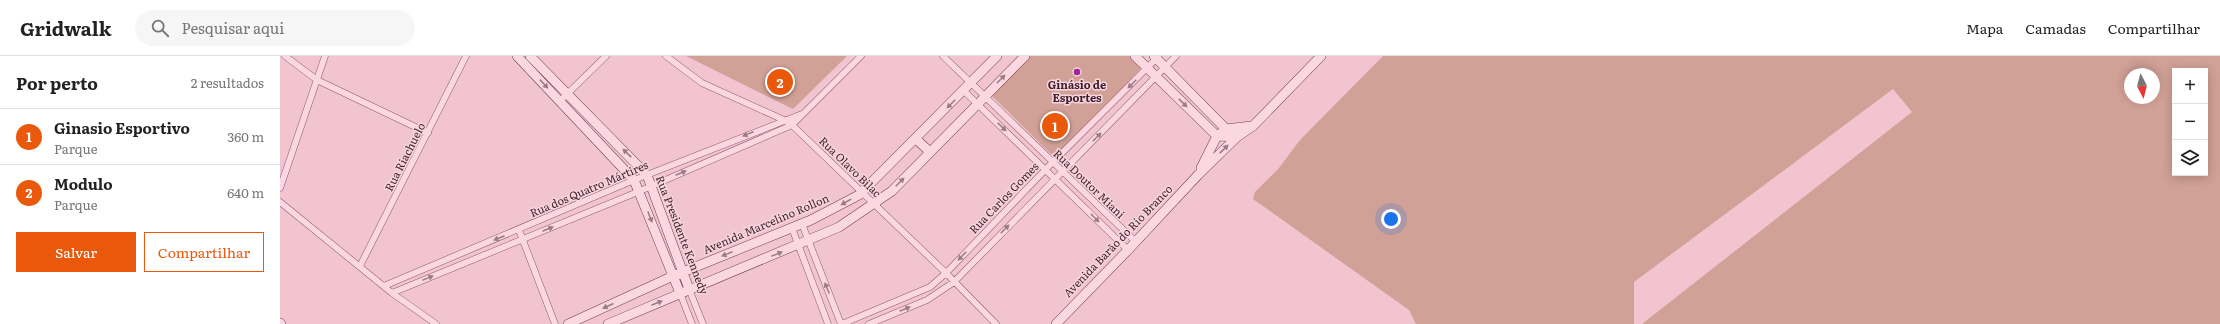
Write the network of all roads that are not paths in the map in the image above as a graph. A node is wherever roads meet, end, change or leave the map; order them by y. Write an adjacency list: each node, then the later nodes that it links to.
1 (285, 56): 19 (street)
2 (325, 56): 19 (street)
3 (466, 56): 30 (street, Rua Riachuelo)
4 (517, 56): 23 (street, Rua Presidente Kennedy, one-way to 23)
5 (530, 56): 23 (street, Rua Presidente Kennedy)
6 (606, 56): 23 (street)
7 (666, 56): 26 (street, Rua Olavo Bilac)
8 (861, 56): 25 (street, Rua dos Quatro Mártires)
9 (943, 56): 20 (street, Rua Doutor Miani)
10 (998, 56): 20 (street, Avenida Marcelino Rollon)
11 (1025, 56): 22 (street, one-way to 11)
12 (1135, 56): 17 (street)
13 (1176, 56): 16 (street, Rua Carlos Gomes)
14 (1321, 56): 28 (street, Avenida Barão do Rio Branco)
15 (1157, 57): 16 (street); 17 (street, Rua Carlos Gomes)
16 (1165, 67): 18 (street, Rua Carlos Gomes); 29 (street)
17 (1148, 68): 18 (street); 37 (street, Rua Carlos Gomes, one-way to 37)
18 (1156, 76): 31 (street, one-way to 31); 39 (street, Rua Carlos Gomes, one-way to 18)
19 (317, 80): 30 (street); 45 (street)
20 (972, 82): 21 (street, Avenida Marcelino Rollon); 22 (street, Rua Doutor Miani)
21 (964, 91): 24 (street, Rua Doutor Miani); 33 (street, Avenida Marcelino Rollon, one-way to 33)
22 (985, 95): 24 (street); 37 (street, Rua Doutor Miani)
23 (563, 98): 40 (street, Rua Presidente Kennedy, one-way to 23); 43 (street, Rua Presidente Kennedy)
24 (978, 104): 34 (street); 38 (street, Rua Doutor Miani, one-way to 38)
25 (803, 113): 26 (street, Rua dos Quatro Mártires); 27 (street, Rua dos Quatro Mártires)
26 (784, 120): 27 (street, Rua Olavo Bilac); 35 (street, Rua dos Quatro Mártires, one-way to 35)
27 (792, 125): 36 (street, Rua dos Quatro Mártires); 47 (street, Rua Olavo Bilac)
28 (1252, 126): 29 (street); 32 (street, Avenida Barão do Rio Branco)
29 (1226, 129): 31 (street, Avenida Barão do Rio Branco); 32 (street)
30 (428, 133): 58 (street, Rua Riachuelo)
31 (1217, 136): 32 (street); 41 (street, Avenida Barão do Rio Branco)
32 (1237, 137): 41 (street, Avenida Barão do Rio Branco, one-way to 32)
33 (916, 139): 34 (street); 47 (street, Avenida Marcelino Rollon)
34 (930, 152): 49 (street, one-way to 34)
35 (700, 154): 36 (street); 40 (street, Rua dos Quatro Mártires)
36 (704, 163): 44 (street, Rua dos Quatro Mártires, one-way to 36)
37 (1052, 163): 38 (street, Rua Carlos Gomes); 39 (street, Rua Doutor Miani)
38 (1046, 169): 42 (street, Rua Doutor Miani); 60 (street, Rua Carlos Gomes, one-way to 60)
39 (1062, 172): 42 (street, Rua Carlos Gomes); 55 (street, Rua Doutor Miani)
40 (647, 175): 43 (street, Rua dos Quatro Mártires); 44 (street, Rua Presidente Kennedy)
41 (1198, 175): 55 (street, Avenida Barão do Rio Branco)
42 (1055, 178): 57 (street, Rua Doutor Miani, one-way to 57); 62 (street, Rua Carlos Gomes, one-way to 42)
43 (634, 180): 46 (street, Rua Presidente Kennedy); 52 (street, Rua dos Quatro Mártires)
44 (652, 186): 46 (street, Rua dos Quatro Mártires); 59 (street, Rua Presidente Kennedy)
45 (280, 188)
46 (640, 191): 53 (street, Rua dos Quatro Mártires, one-way to 46); 61 (street, Rua Presidente Kennedy, one-way to 61)
47 (862, 192): 49 (street, Rua Olavo Bilac); 50 (street, Avenida Marcelino Rollon, one-way to 50)
48 (280, 202): 58 (street)
49 (874, 204): 54 (street); 60 (street, Rua Olavo Bilac)
50 (802, 224): 51 (street, Avenida Marcelino Rollon); 54 (street)
51 (792, 228): 56 (street); 59 (street, Avenida Marcelino Rollon, one-way to 59)
52 (519, 230): 53 (street); 63 (street, Rua dos Quatro Mártires, one-way to 63)
53 (523, 240): 65 (street, Rua dos Quatro Mártires, one-way to 53); 67 (street)
54 (808, 241): 56 (street); 76 (street, one-way to 54)
55 (1136, 242): 57 (street, Avenida Barão do Rio Branco)
56 (798, 245): 64 (street, one-way to 56); 75 (street)
57 (1128, 250): 79 (street, Avenida Barão do Rio Branco)
58 (360, 266): 63 (street)
59 (683, 272): 61 (street, Avenida Marcelino Rollon); 64 (street, Rua Presidente Kennedy)
60 (946, 273): 62 (street, Rua Olavo Bilac); 76 (street, Rua Carlos Gomes)
61 (673, 276): 66 (street, Rua Presidente Kennedy); 71 (street, Avenida Marcelino Rollon, one-way to 71)
62 (954, 282): 77 (street, Rua Carlos Gomes, one-way to 62); 78 (street, Rua Olavo Bilac)
63 (384, 286): 65 (street)
64 (690, 288): 66 (street); 74 (street, Rua Presidente Kennedy)
65 (392, 293): 68 (street)
66 (680, 293): 72 (street, one-way to 66); 73 (street, Rua Presidente Kennedy)
67 (553, 317): 69 (street); 70 (street)
68 (436, 324)
69 (555, 324)
70 (559, 324)
71 (568, 324)
72 (608, 324)
73 (692, 324)
74 (703, 324)
75 (828, 324)
76 (842, 324)
77 (869, 324)
78 (996, 324)
79 (1056, 324)

